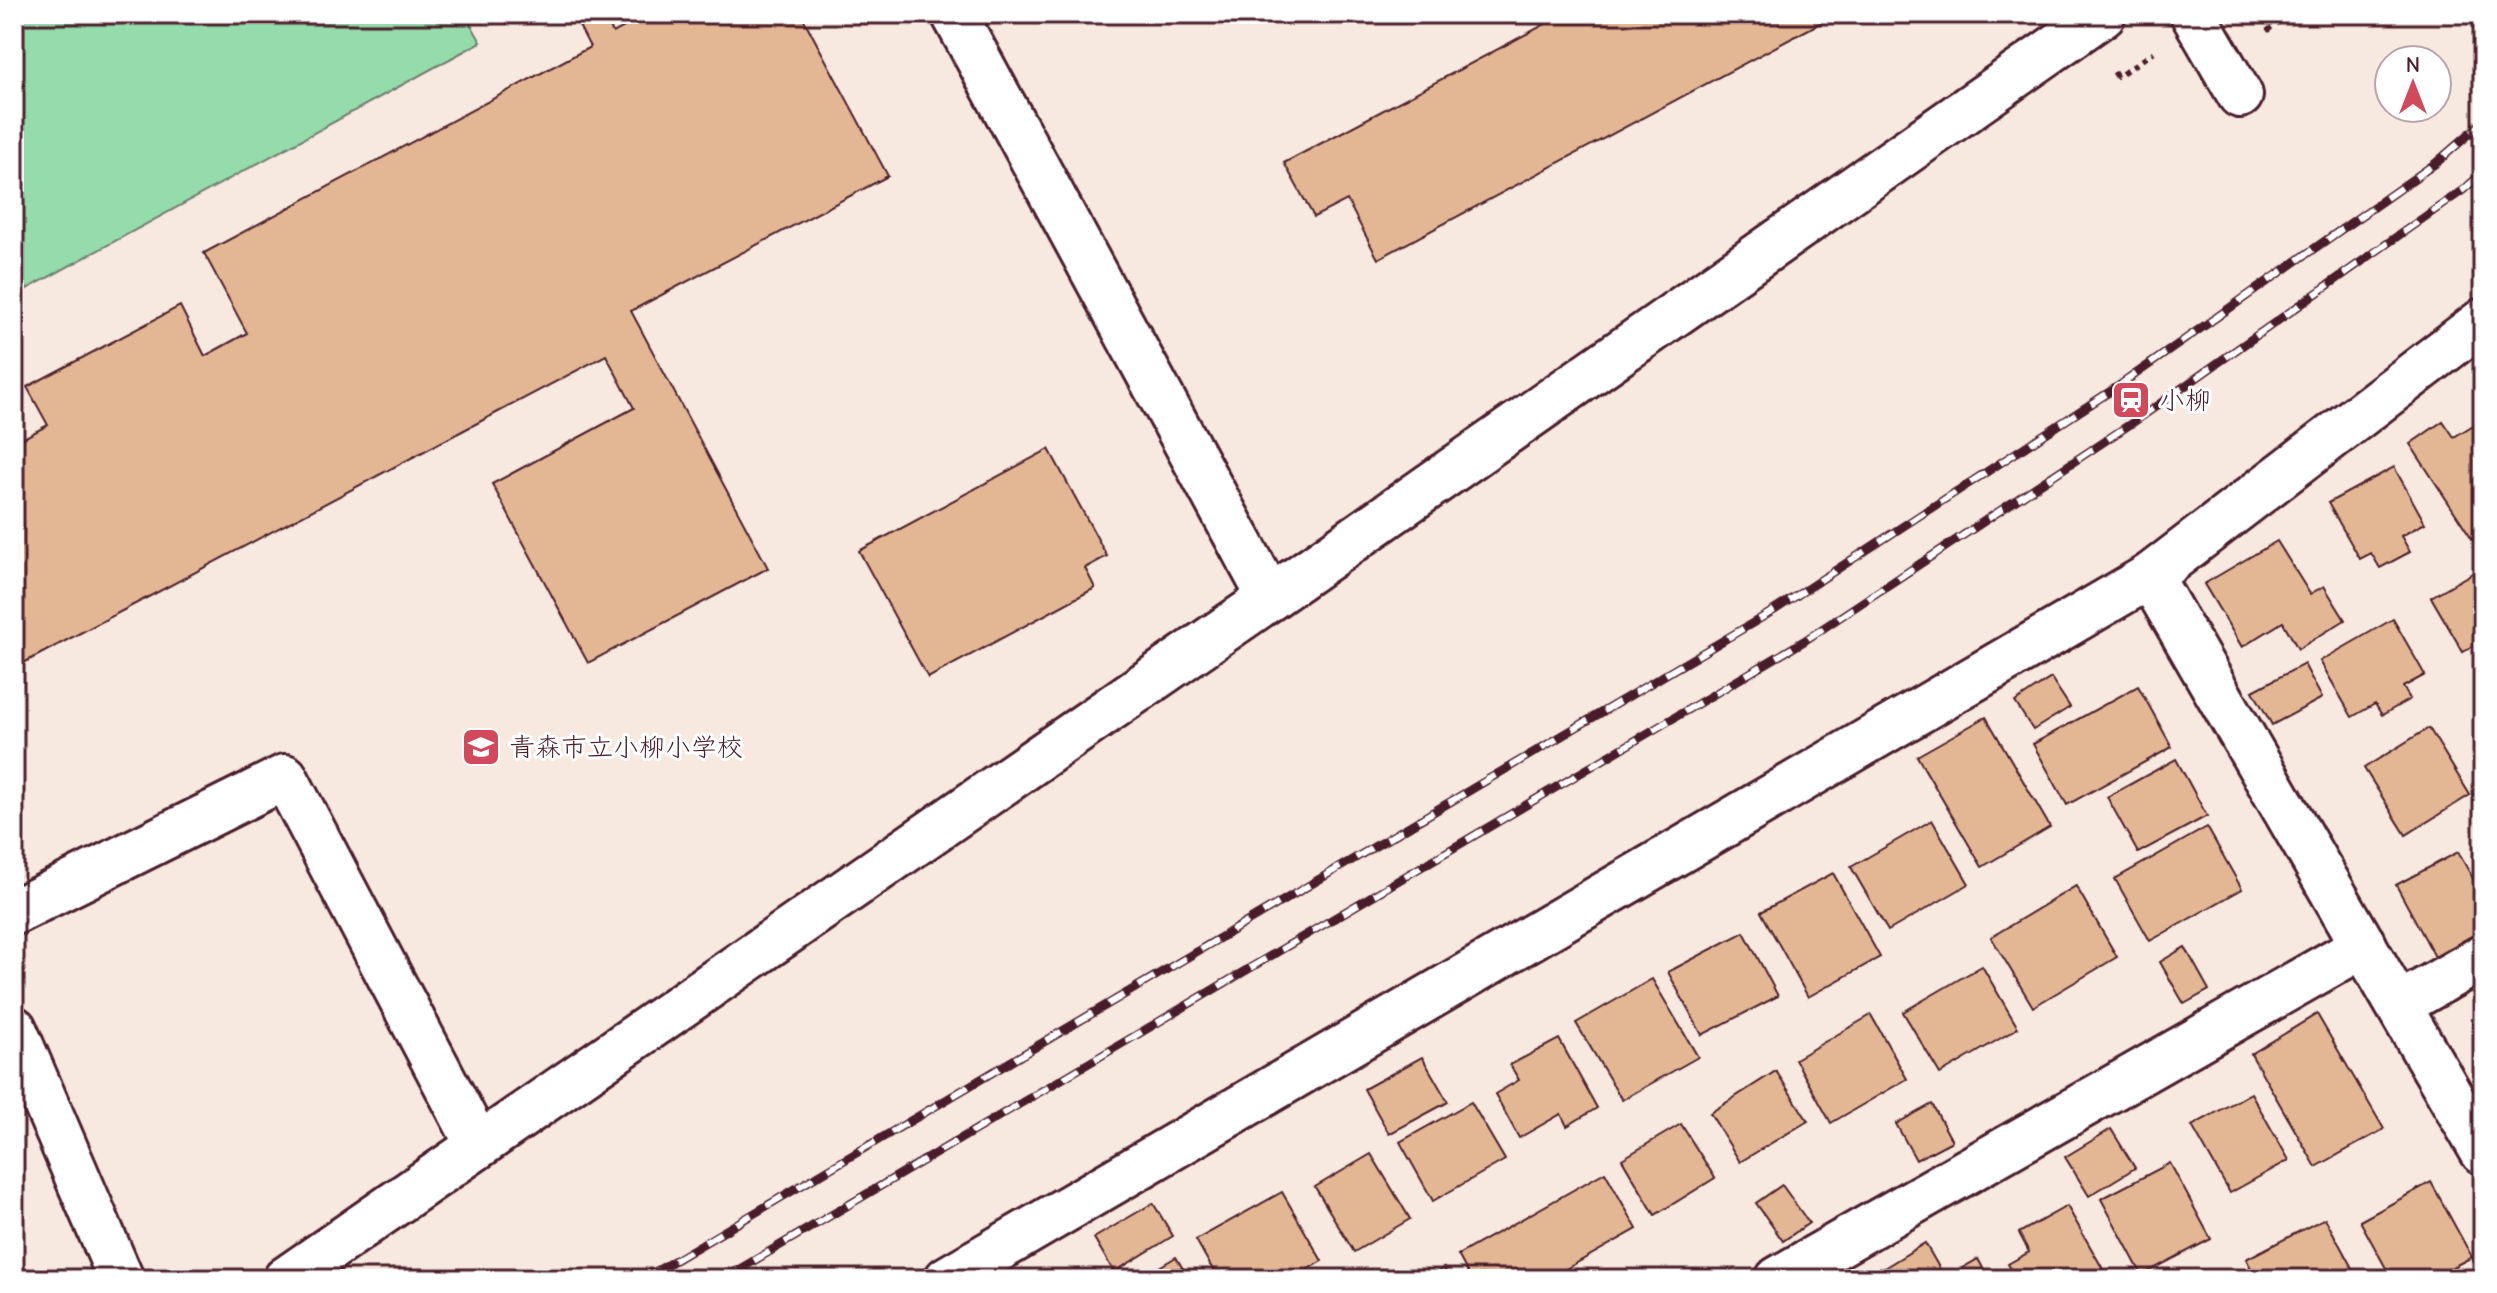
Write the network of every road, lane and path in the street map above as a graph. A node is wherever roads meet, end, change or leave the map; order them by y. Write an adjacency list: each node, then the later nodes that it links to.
1 (954, 14): 7 (street)
2 (2103, 14): 7 (street)
3 (2193, 14): 4 (street)
4 (2240, 95)
5 (2483, 321): 6 (street)
6 (2150, 576): 9 (street); 17 (street)
7 (1270, 598): 13 (street)
8 (14, 912): 13 (street)
9 (2364, 945): 11 (street); 18 (street)
10 (2483, 957): 11 (street)
11 (2399, 1005): 14 (street)
12 (14, 1029): 15 (street)
13 (478, 1145): 16 (street)
14 (2483, 1152)
15 (121, 1279)
16 (286, 1279)
17 (947, 1279)
18 (1778, 1279)

